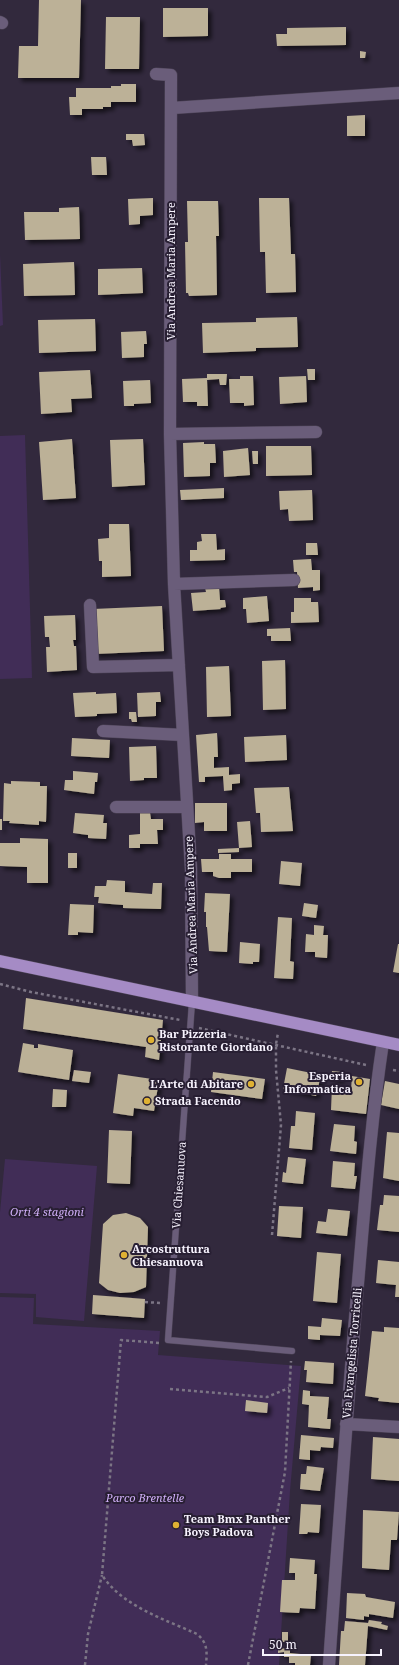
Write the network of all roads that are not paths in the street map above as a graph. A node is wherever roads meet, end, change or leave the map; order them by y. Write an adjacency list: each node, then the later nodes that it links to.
1 (156, 74): 3 (street, Via Andrea Maria Ampere)
2 (399, 93): 3 (street)
3 (172, 108): 5 (street, Via Andrea Maria Ampere)
4 (316, 432): 5 (street)
5 (170, 434): 7 (street, Via Andrea Maria Ampere)
6 (294, 580): 7 (street)
7 (174, 584): 9 (street, Via Andrea Maria Ampere)
8 (90, 605): 9 (street)
9 (179, 665): 11 (street, Via Andrea Maria Ampere)
10 (103, 731): 11 (street)
11 (183, 735): 13 (street, Via Andrea Maria Ampere)
12 (116, 807): 13 (street)
13 (187, 807): 15 (street, Via Andrea Maria Ampere)
14 (0, 961): 15 (main road)
15 (192, 1002): 16 (main road); 18 (lane, Via Chiesanuova)
16 (383, 1042): 17 (main road); 19 (street, Via Evangelista Torricelli)
17 (399, 1045)
18 (292, 1351)
19 (346, 1424): 20 (street); 21 (street, Via Evangelista Torricelli)
20 (399, 1427)
21 (329, 1665)

